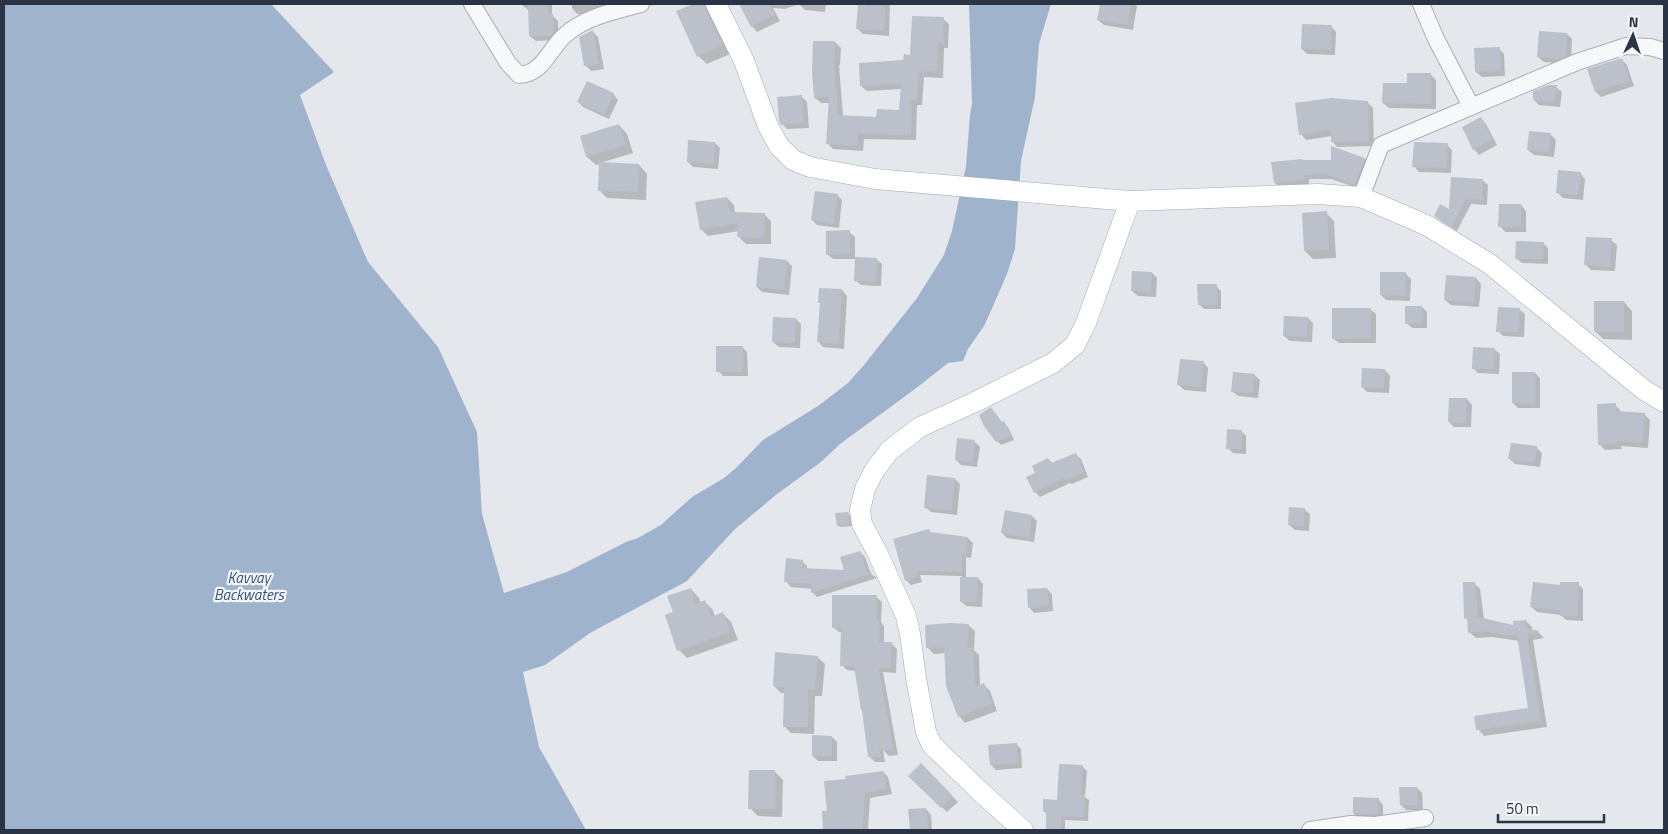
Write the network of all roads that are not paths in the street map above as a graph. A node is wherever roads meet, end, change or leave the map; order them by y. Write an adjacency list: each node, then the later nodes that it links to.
1 (472, 4): 2 (street)
2 (640, 4)
3 (716, 4): 8 (main road)
4 (1420, 4): 6 (street)
5 (1664, 52): 6 (street)
6 (1471, 106): 7 (street)
7 (1361, 197): 8 (main road); 9 (main road)
8 (1130, 201): 11 (main road)
9 (1664, 402)
10 (1425, 818): 12 (street)
11 (1023, 830)
12 (1310, 830)

